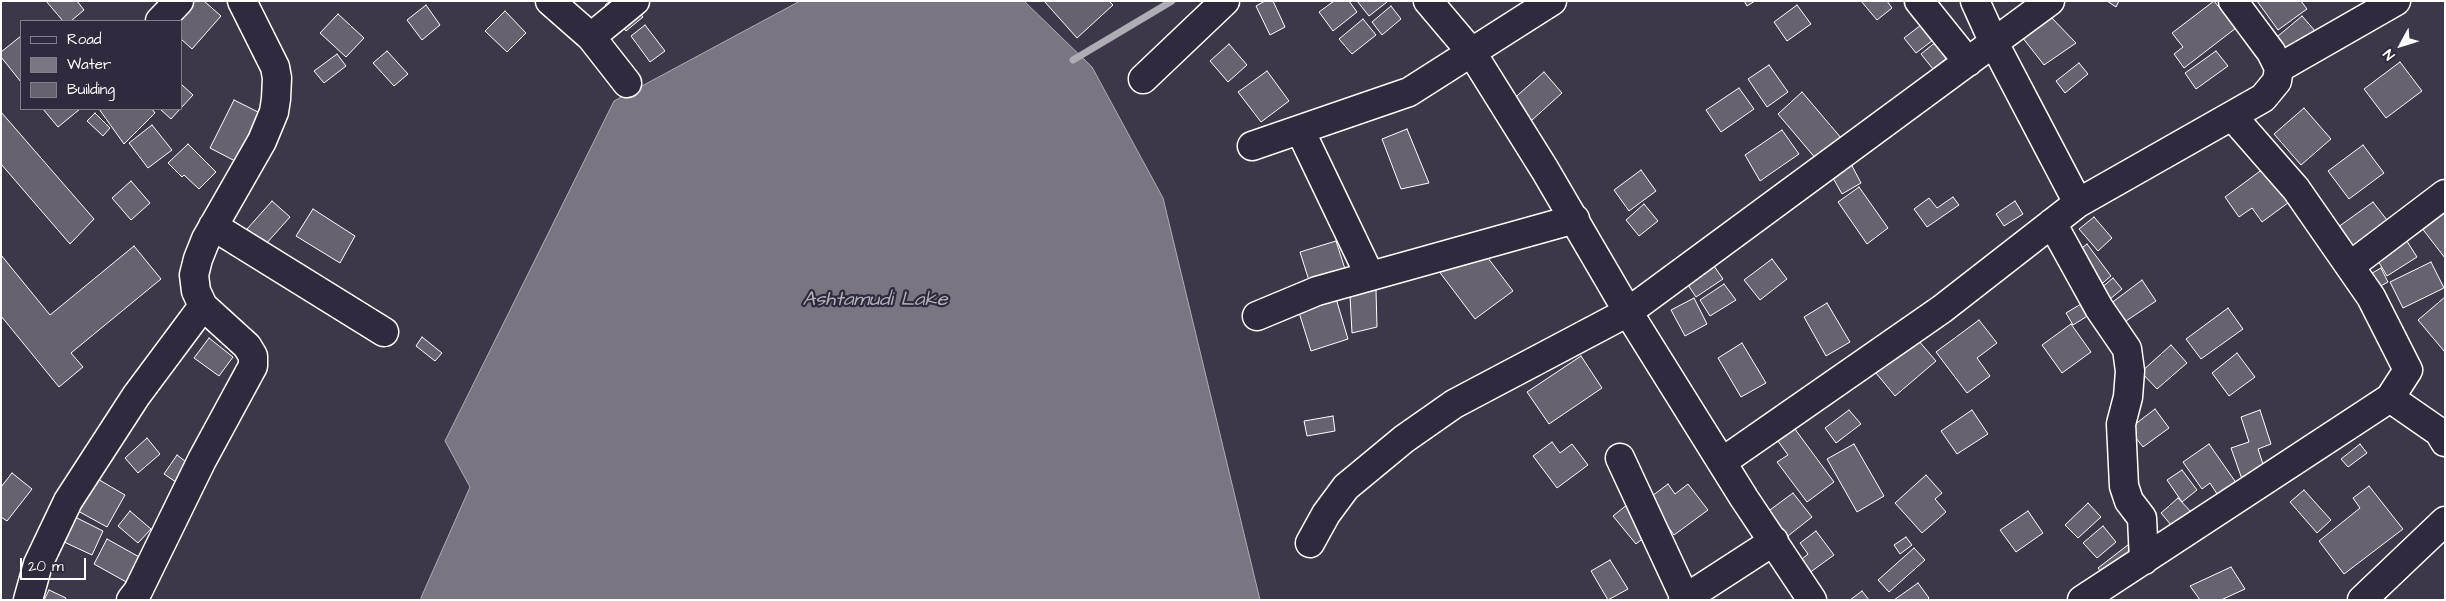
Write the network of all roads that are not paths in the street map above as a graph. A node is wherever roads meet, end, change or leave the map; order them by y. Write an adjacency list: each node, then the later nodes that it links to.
1 (179, 1): 13 (street)
2 (550, 1): 14 (street)
3 (635, 1): 14 (street)
4 (1428, 1): 16 (street)
5 (1552, 1): 16 (street)
6 (1919, 1): 17 (street)
7 (1975, 1): 15 (street)
8 (2050, 1): 15 (street)
9 (2233, 1): 18 (street)
10 (2396, 1): 18 (street)
11 (245, 2): 28 (street)
12 (1212, 6): 19 (street)
13 (161, 20)
14 (591, 37): 20 (street)
15 (1994, 43): 17 (street); 25 (street)
16 (1472, 53): 22 (street); 26 (street)
17 (1968, 62): 32 (street)
18 (2279, 68): 21 (street)
19 (1143, 79)
20 (627, 83)
21 (2233, 117): 25 (street); 29 (street)
22 (1300, 130): 23 (street); 30 (street)
23 (1252, 146)
24 (2445, 194): 29 (street)
25 (2078, 202): 27 (street)
26 (1574, 220): 30 (street); 32 (street)
27 (2052, 223): 38 (street); 42 (street)
28 (213, 226): 31 (street); 34 (street)
29 (2350, 266): 35 (street)
30 (1370, 276): 33 (street)
31 (203, 306): 44 (street); 45 (street)
32 (1628, 312): 38 (street); 41 (street)
33 (1257, 316)
34 (384, 332)
35 (2390, 398): 36 (street); 42 (street)
36 (2445, 442)
37 (1620, 458): 43 (street)
38 (1722, 462): 40 (street)
39 (2445, 521): 48 (street)
40 (1774, 541): 43 (street); 46 (street)
41 (1310, 543)
42 (2144, 560): 47 (street)
43 (1684, 599)
44 (28, 600)
45 (131, 600)
46 (1812, 600)
47 (2082, 600)
48 (2362, 600)

